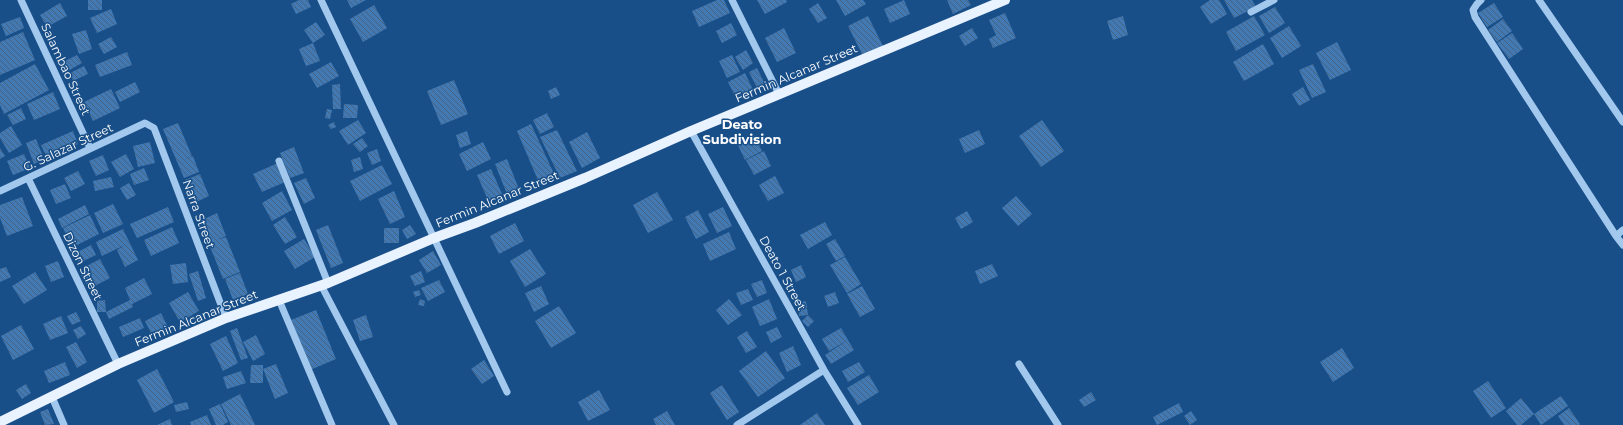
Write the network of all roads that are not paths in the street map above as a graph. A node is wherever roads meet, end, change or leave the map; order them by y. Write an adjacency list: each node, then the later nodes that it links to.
1 (21, 0): 13 (street, Salambao Street)
2 (321, 0): 19 (street)
3 (732, 0): 9 (street)
4 (1005, 0): 9 (main road, Fermin Alcanar Street)
5 (1274, 0): 8 (street)
6 (1481, 0): 18 (street)
7 (1539, 0): 10 (street)
8 (1251, 12)
9 (779, 94): 12 (main road, Fermin Alcanar Street)
10 (1623, 122)
11 (145, 123): 13 (street, G. Salazar Street); 23 (street, Narra Street)
12 (691, 131): 19 (main road, Fermin Alcanar Street); 26 (street, Deato 1 Street)
13 (90, 148): 15 (street, G. Salazar Street)
14 (279, 161): 21 (street)
15 (28, 178): 16 (street, G. Salazar Street); 24 (street, Dizon Street)
16 (0, 192)
17 (1623, 230): 18 (street)
18 (1616, 236): 20 (street)
19 (434, 238): 21 (main road, Fermin Alcanar Street); 27 (street)
20 (1623, 245)
21 (324, 284): 22 (main road, Fermin Alcanar Street); 32 (street)
22 (279, 300): 23 (main road, Fermin Alcanar Street); 31 (street)
23 (226, 318): 24 (main road, Fermin Alcanar Street)
24 (118, 364): 28 (main road, Fermin Alcanar Street)
25 (1019, 364): 35 (street)
26 (824, 370): 33 (street); 34 (street, Deato 1 Street)
27 (507, 392)
28 (52, 397): 29 (main road, Fermin Alcanar Street); 30 (street)
29 (0, 422)
30 (64, 425)
31 (332, 425)
32 (394, 425)
33 (737, 425)
34 (858, 425)
35 (1058, 425)

